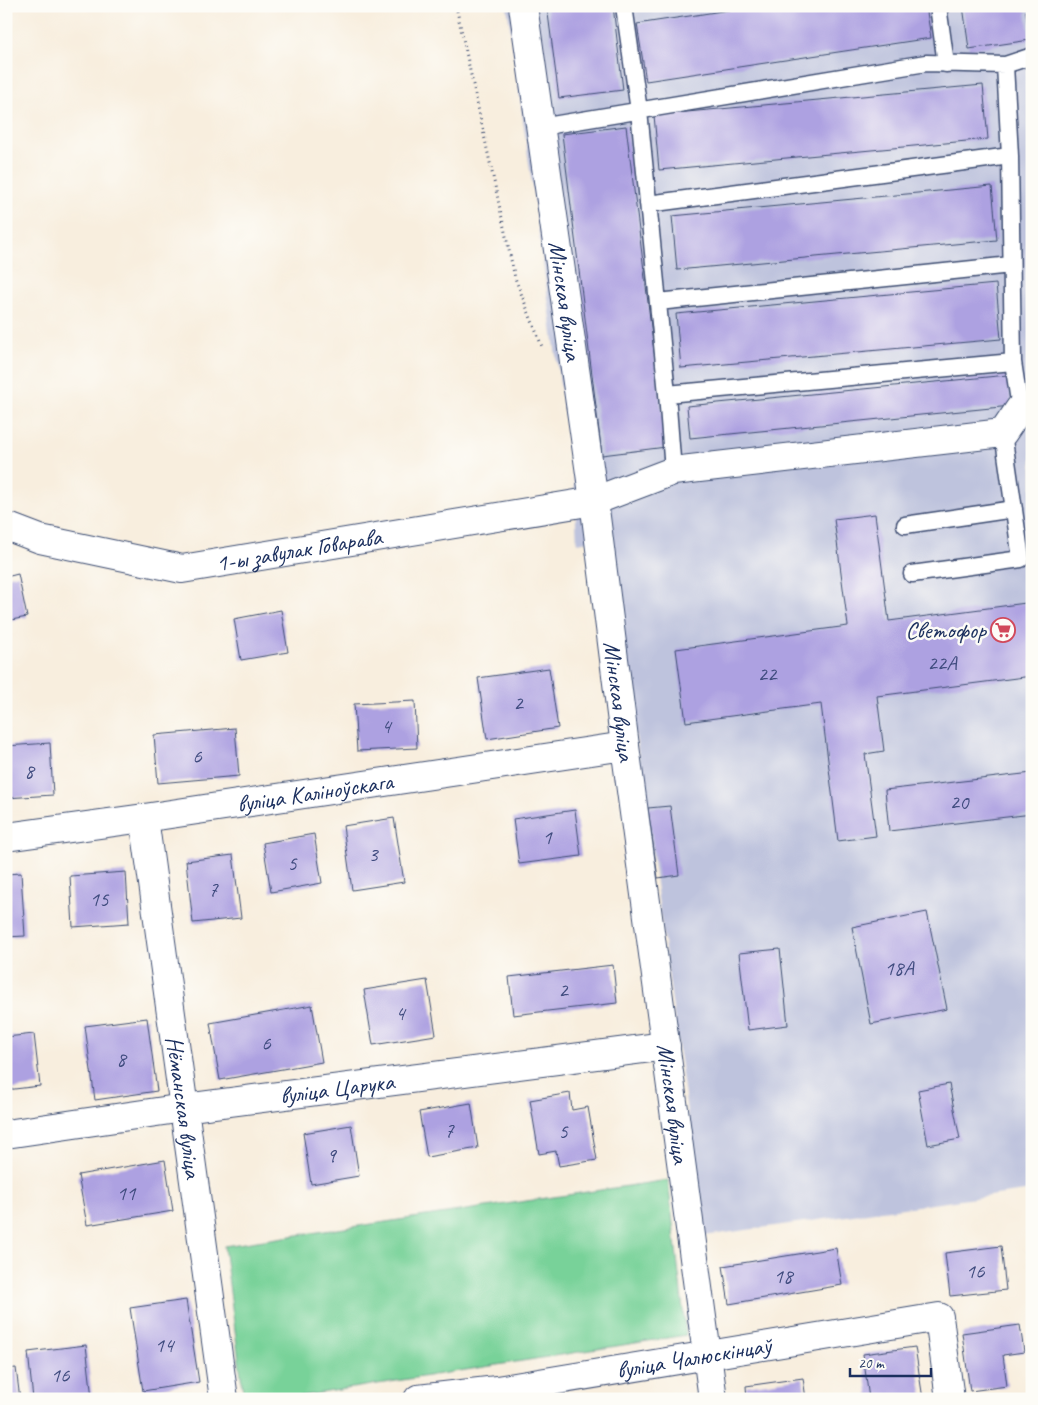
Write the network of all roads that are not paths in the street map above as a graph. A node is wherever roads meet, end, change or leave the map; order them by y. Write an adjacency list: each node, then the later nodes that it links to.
1 (523, 6): 8 (street, Мінская вуліца)
2 (938, 6): 5 (lane)
3 (628, 7): 7 (lane)
4 (1032, 56): 6 (lane)
5 (946, 64): 6 (lane); 7 (lane)
6 (1005, 64): 9 (lane)
7 (639, 111): 8 (lane); 10 (lane)
8 (540, 127): 18 (street, Мінская вуліца)
9 (1010, 156): 10 (lane); 11 (lane)
10 (648, 204): 12 (lane)
11 (1011, 265): 12 (lane); 13 (lane)
12 (658, 302): 14 (lane)
13 (1013, 362): 14 (lane); 15 (lane)
14 (667, 394): 17 (lane)
15 (1026, 407): 16 (street)
16 (1004, 433): 17 (street, 1-ы завулак Говарава); 19 (lane)
17 (673, 471): 18 (street, 1-ы завулак Говарава)
18 (594, 501): 21 (street, 1-ы завулак Говарава); 23 (street, Мінская вуліца)
19 (1014, 509): 20 (lane); 22 (lane)
20 (905, 525)
21 (6, 526)
22 (912, 574)
23 (624, 746): 24 (street, вуліца Каліноўскага); 26 (street, Мінская вуліца)
24 (144, 818): 25 (street, вуліца Каліноўскага); 27 (street, Нёманская вуліца)
25 (6, 837)
26 (666, 1046): 27 (street, вуліца Царука); 29 (street, Мінская вуліца)
27 (184, 1108): 28 (street, вуліца Царука); 31 (street, Нёманская вуліца)
28 (6, 1134)
29 (707, 1355): 30 (street, вуліца Чалюскінцаў); 33 (street, Мінская вуліца); 34 (street, вуліца Чалюскінцаў)
30 (498, 1394): 32 (street, вуліца Чалюскінцаў)
31 (224, 1399)
32 (418, 1399)
33 (713, 1399)
34 (950, 1399)

